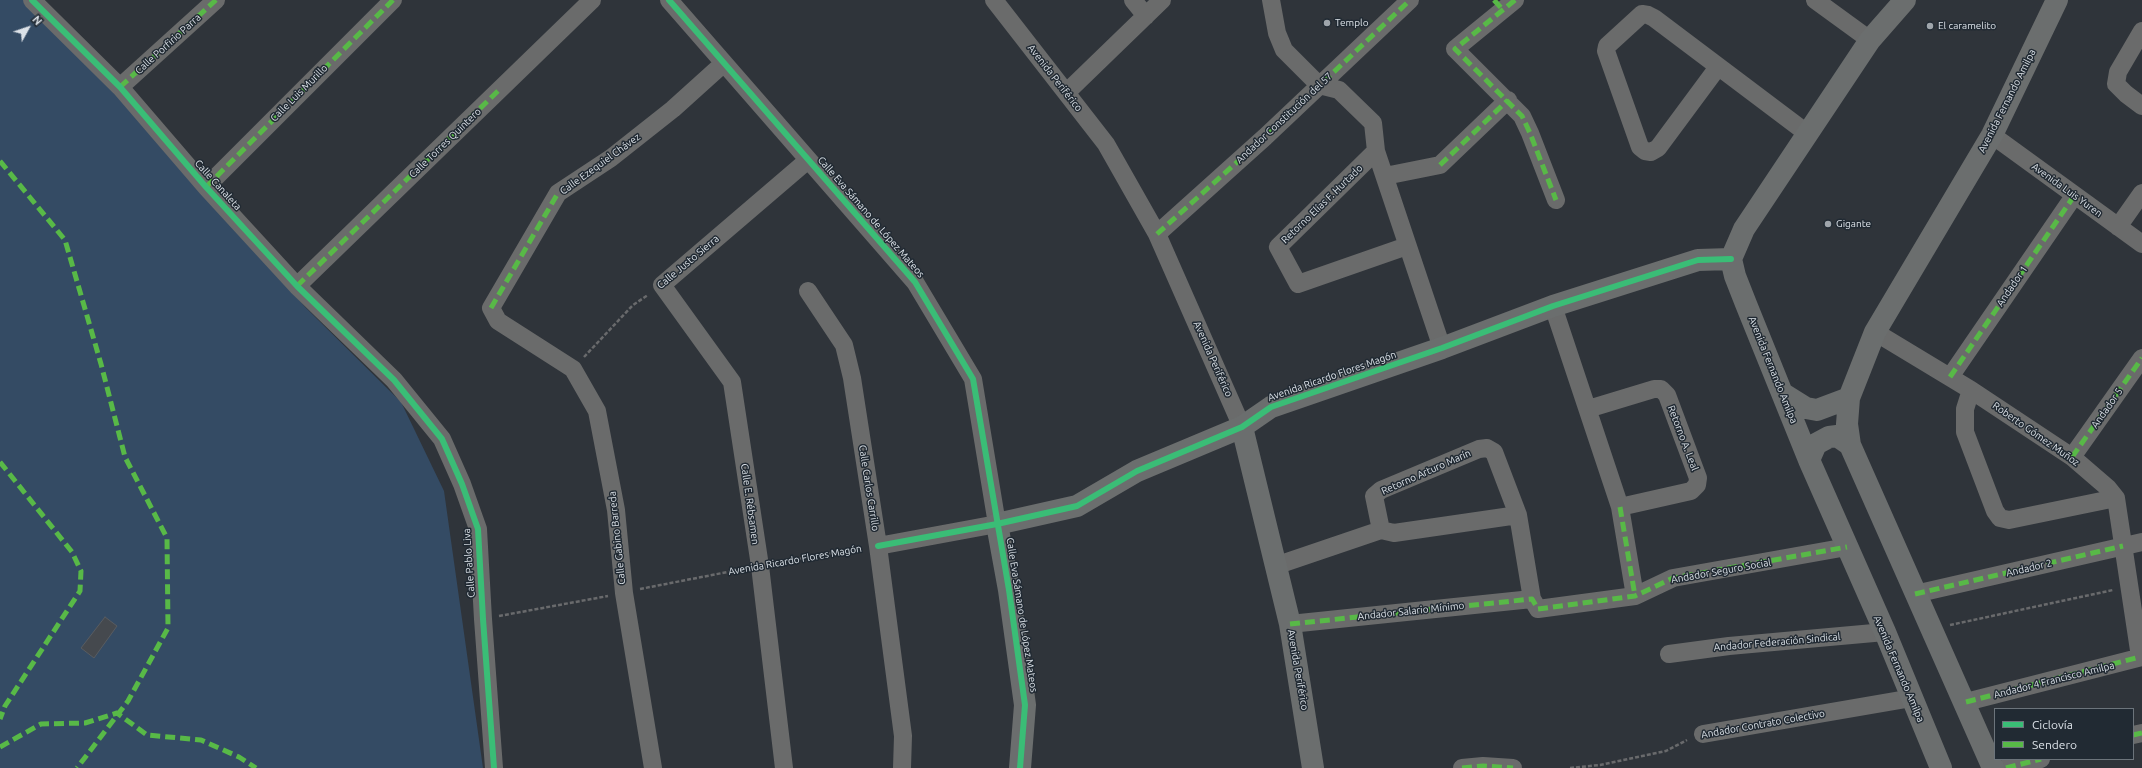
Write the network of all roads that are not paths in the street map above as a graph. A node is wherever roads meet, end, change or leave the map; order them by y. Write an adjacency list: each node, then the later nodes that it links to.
1 (32, 0): 21 (street, Calle Canaleta)
2 (216, 0): 21 (street, Calle Porfirio Parra)
3 (393, 0): 30 (street, Calle Luis Murillo)
4 (592, 0): 40 (street, Calle Torres Quintero)
5 (669, 0): 18 (street, Calle Eva Sámano de López Mateos)
6 (994, 0): 22 (street, Avenida Periférico)
7 (1133, 0): 15 (street)
8 (1162, 0): 15 (street)
9 (1271, 0): 20 (street)
10 (1410, 0): 20 (street, Andador Constitución del 57)
11 (1815, 0): 17 (street)
12 (1905, 0): 17 (street)
13 (2057, 0): 26 (street, Avenida Fernando Amilpa)
14 (1504, 3): 23 (street)
15 (1146, 16): 22 (street)
16 (2142, 31): 24 (street)
17 (1870, 40): 25 (street)
18 (724, 63): 28 (street, Calle Eva Sámano de López Mateos); 43 (street, Calle Ezequiel Chávez)
19 (1718, 67): 19 (street); 25 (street)
20 (1319, 85): 27 (street); 35 (street, Andador Constitución del 57)
21 (120, 88): 30 (street, Calle Canaleta)
22 (1067, 92): 35 (street, Avenida Periférico)
23 (1508, 100): 29 (street); 33 (street)
24 (2142, 106)
25 (1808, 134): 38 (street)
26 (1992, 135): 32 (street, Avenida Luis Yuren); 44 (street, Avenida Fernando Amilpa)
27 (1376, 151): 29 (street); 37 (street, Retorno Elías F. Hurtado)
28 (808, 160): 39 (street, Calle Justo Sierra); 60 (street, Calle Eva Sámano de López Mateos)
29 (1385, 176): 37 (street)
30 (206, 187): 40 (street, Calle Canaleta)
31 (2142, 193): 34 (street)
32 (2074, 196): 34 (street, Avenida Luis Yuren); 47 (street, Andador 1)
33 (1556, 200)
34 (2118, 227): 36 (street, Avenida Luis Yuren)
35 (1157, 234): 53 (street, Avenida Periférico)
36 (2142, 244)
37 (1407, 246): 45 (street)
38 (1732, 259): 42 (street, Avenida Ricardo Flores Magón); 50 (street, Avenida Fernando Amilpa)
39 (662, 285): 80 (street, Calle E. Rébsamen)
40 (298, 286): 48 (street, Calle Canaleta)
41 (808, 291): 63 (street, Calle Carlos Carrillo)
42 (1553, 306): 45 (street, Avenida Ricardo Flores Magón); 52 (street)
43 (491, 308): 79 (street, Calle Gabino Barreda)
44 (1875, 332): 47 (street, Roberto Gómez Muñoz); 51 (street, Avenida Fernando Amilpa)
45 (1442, 348): 53 (street, Avenida Ricardo Flores Magón)
46 (2142, 358): 55 (street, Andador 5)
47 (1950, 377): 49 (street, Roberto Gómez Muñoz)
48 (394, 380): 78 (street, Calle Pablo Liva)
49 (1971, 390): 55 (street, Roberto Gómez Muñoz); 57 (street)
50 (1782, 392): 51 (street); 56 (street, Avenida Fernando Amilpa)
51 (1849, 398): 54 (street, Avenida Fernando Amilpa)
52 (1588, 409): 58 (street); 58 (street, Retorno A. Leal)
53 (1242, 427): 60 (street, Avenida Ricardo Flores Magón); 66 (street, Avenida Periférico)
54 (1850, 445): 56 (street); 67 (street, Avenida Fernando Amilpa)
55 (2072, 457): 57 (street, Roberto Gómez Muñoz)
56 (1809, 460): 65 (street, Avenida Fernando Amilpa)
57 (2116, 498): 64 (street)
58 (1620, 506): 68 (street)
59 (1518, 515): 61 (street); 61 (street, Retorno Arturo Marín); 69 (street, Retorno Arturo Marín)
60 (997, 524): 63 (street, Avenida Ricardo Flores Magón); 82 (street, Calle Eva Sámano de López Mateos)
61 (1381, 530): 66 (street)
62 (2142, 542): 64 (street, Andador 2)
63 (878, 546): 81 (street, Calle Carlos Carrillo)
64 (2123, 546): 67 (street, Andador 2); 73 (street)
65 (1848, 547): 68 (street, Andador Seguro Social); 71 (street, Avenida Fernando Amilpa)
66 (1275, 566): 70 (street, Avenida Periférico)
67 (1915, 594): 75 (street, Avenida Fernando Amilpa)
68 (1635, 596): 69 (street, Andador Seguro Social)
69 (1532, 599): 70 (street, Andador Salario Mínimo)
70 (1290, 624): 83 (street, Avenida Periférico)
71 (1885, 632): 72 (street, Andador Federación Sindical); 74 (street, Avenida Fernando Amilpa)
72 (1669, 654)
73 (2141, 657): 75 (street, Andador 4 Francisco Amilpa)
74 (1912, 698): 76 (street, Andador Contrato Colectivo); 86 (street, Avenida Fernando Amilpa)
75 (1966, 702): 87 (street, Avenida Fernando Amilpa)
76 (1703, 734)
77 (2037, 760): 88 (street)
78 (494, 768)
79 (653, 768)
80 (784, 768)
81 (902, 768)
82 (1020, 768)
83 (1313, 768)
84 (1462, 768): 85 (street)
85 (1513, 768)
86 (1941, 768)
87 (1993, 768)
88 (2006, 768)

